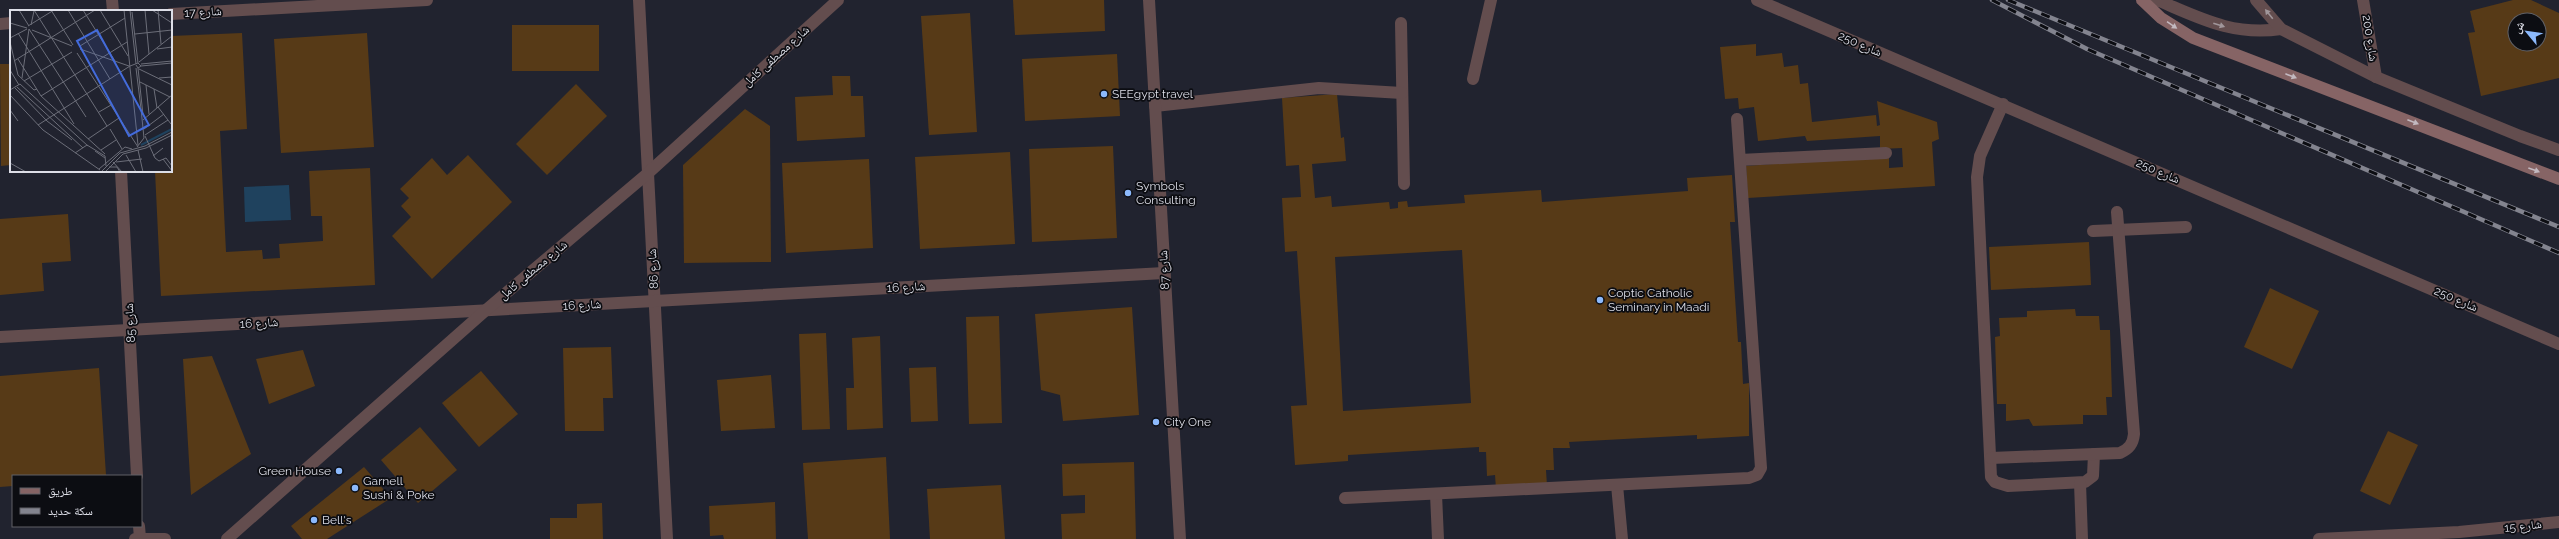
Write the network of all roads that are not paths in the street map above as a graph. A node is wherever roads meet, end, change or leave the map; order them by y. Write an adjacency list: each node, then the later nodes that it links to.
1 (112, 0): 12 (street)
2 (426, 0): 13 (street, شارع 17)
3 (639, 0): 28 (street, شارع 86)
4 (838, 0): 28 (street, شارع مصطفى كامل)
5 (1149, 0): 22 (street, شارع 87)
6 (1491, 0): 19 (street)
7 (1757, 0): 21 (street, شارع 250)
8 (2142, 0): 29 (main road, one-way to 29)
9 (2156, 0): 17 (street, one-way to 17)
10 (2256, 0): 17 (street, one-way to 10)
11 (2364, 0): 18 (street, شارع 200)
12 (113, 10)
13 (172, 14)
14 (10, 23): 16 (street)
15 (1401, 23): 20 (street)
16 (0, 24)
17 (2280, 29): 18 (street)
18 (2376, 77): 24 (street)
19 (1473, 79)
20 (1402, 93): 22 (street); 30 (street)
21 (2003, 104): 40 (street, شارع 250); 42 (street)
22 (1155, 106): 35 (street, شارع 87)
23 (1737, 119): 26 (street)
24 (2559, 150)
25 (1886, 153): 26 (street)
26 (1740, 160): 45 (street)
27 (121, 172): 38 (street, شارع 85)
28 (647, 174): 36 (street, شارع 86); 37 (street, شارع مصطفى كامل)
29 (2559, 179)
30 (1404, 184)
31 (2117, 212): 33 (street)
32 (2186, 227): 33 (street)
33 (2118, 230): 34 (street); 41 (street)
34 (2093, 231)
35 (1164, 273): 36 (street, شارع 16); 54 (street, شارع 87)
36 (654, 301): 37 (street, شارع 16); 53 (street, شارع 86)
37 (486, 310): 38 (street, شارع 16); 52 (street, شارع مصطفى كامل)
38 (130, 330): 39 (street, شارع 16); 43 (street, شارع 85)
39 (0, 337)
40 (2559, 344)
41 (2094, 454): 42 (street); 44 (street)
42 (1991, 458): 44 (street)
43 (137, 475)
44 (2080, 483): 57 (street)
45 (1617, 485): 46 (street); 56 (street)
46 (1436, 494): 47 (street); 55 (street)
47 (1345, 498)
48 (2559, 522): 50 (street, شارع 15)
49 (138, 534): 51 (street)
50 (2459, 535): 58 (street, شارع 15)
51 (165, 539)
52 (227, 539)
53 (667, 539)
54 (1180, 539)
55 (1438, 539)
56 (1622, 539)
57 (2082, 539)
58 (2319, 539)

